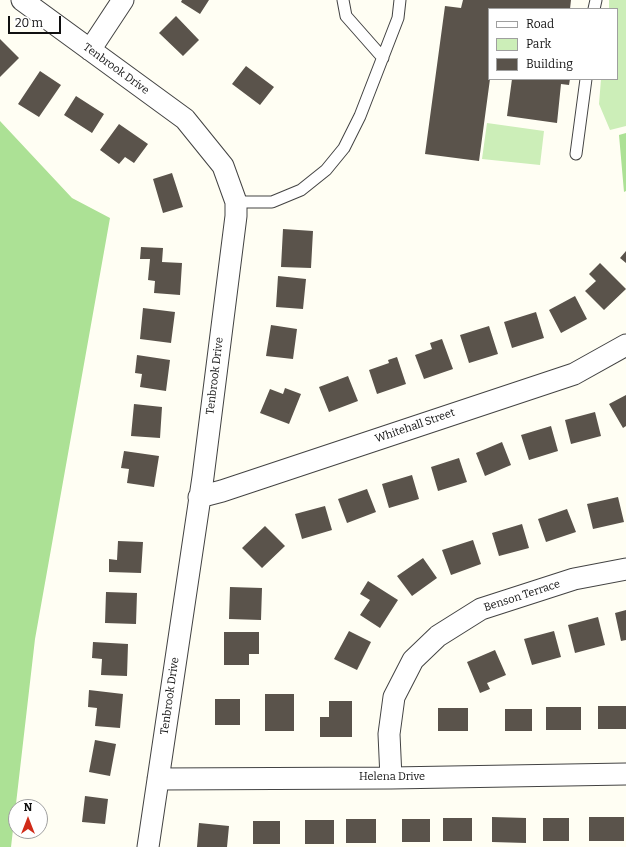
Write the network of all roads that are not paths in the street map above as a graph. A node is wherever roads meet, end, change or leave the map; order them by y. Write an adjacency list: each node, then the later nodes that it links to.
1 (22, 0): 5 (street, Tenbrook Drive)
2 (123, 0): 5 (street)
3 (343, 0): 6 (lane)
4 (400, 0): 6 (lane)
5 (90, 50): 9 (street, Tenbrook Drive)
6 (383, 58): 9 (lane)
7 (586, 80): 8 (lane)
8 (576, 154)
9 (236, 202): 11 (street, Tenbrook Drive)
10 (626, 345): 11 (street, Whitehall Street)
11 (199, 497): 14 (street, Tenbrook Drive)
12 (626, 569): 15 (street, Benson Terrace)
13 (626, 774): 15 (street, Helena Drive)
14 (158, 778): 15 (street, Helena Drive); 16 (street, Tenbrook Drive)
15 (391, 778)
16 (148, 847)

